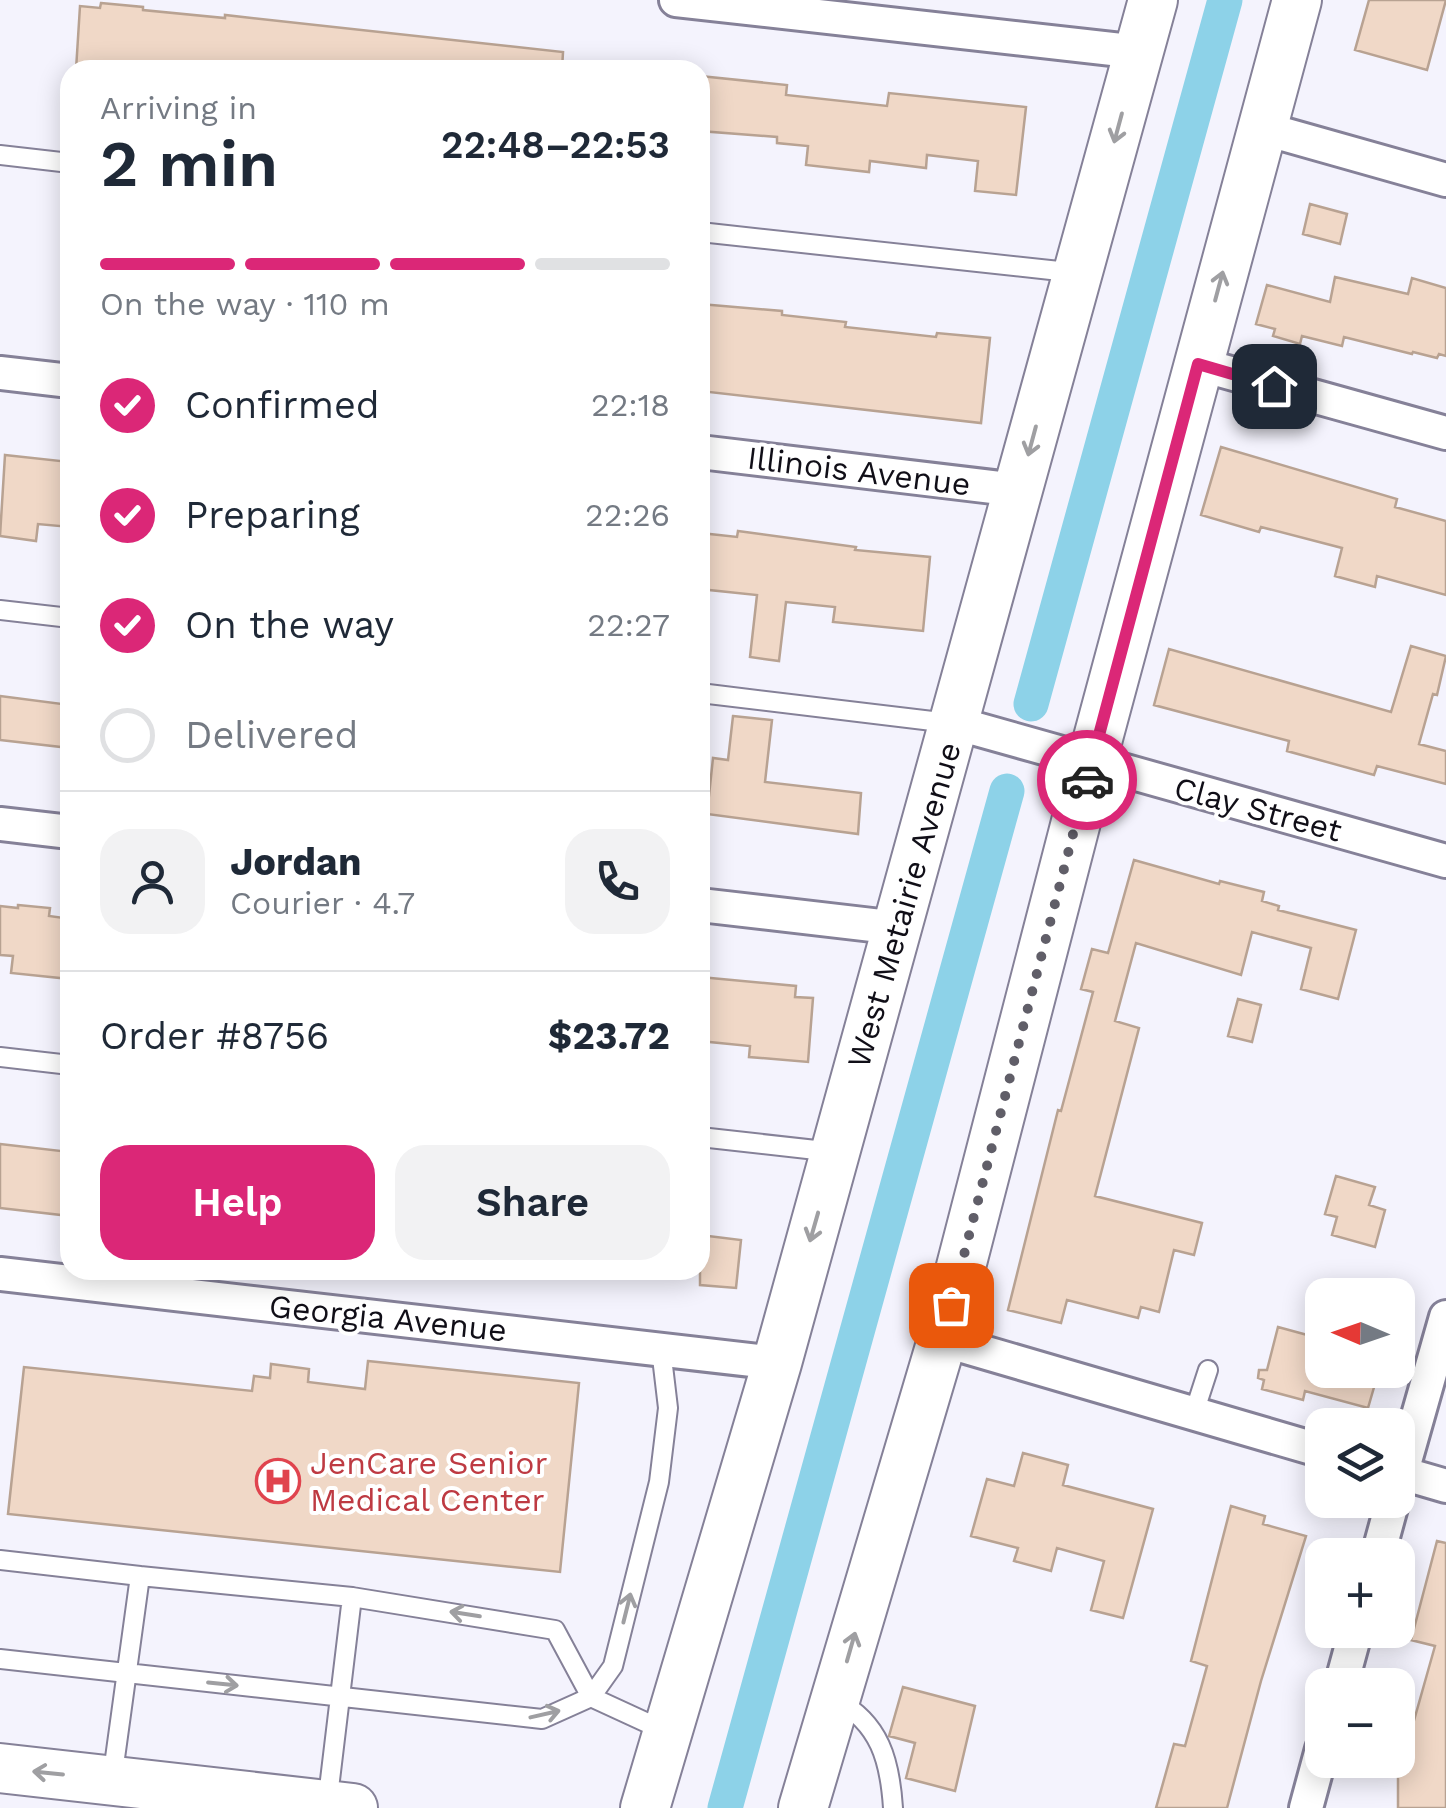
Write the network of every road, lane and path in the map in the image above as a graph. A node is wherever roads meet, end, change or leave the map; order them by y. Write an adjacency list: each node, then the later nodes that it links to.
1 (676, 0): 4 (street)
2 (1153, 0): 4 (main road, West Metairie Avenue)
3 (1297, 0): 5 (main road)
4 (1139, 52): 10 (main road, West Metairie Avenue, one-way to 10)
5 (1262, 128): 8 (street); 11 (main road, one-way to 5)
6 (0, 155): 7 (lane)
7 (60, 161)
8 (1446, 180)
9 (710, 233): 10 (lane)
10 (1078, 273): 16 (main road, West Metairie Avenue, one-way to 16)
11 (1198, 364): 14 (street); 21 (main road)
12 (0, 374): 13 (street)
13 (60, 380)
14 (1446, 434)
15 (710, 453): 16 (street, Illinois Avenue)
16 (1018, 490): 20 (main road, West Metairie Avenue)
17 (0, 610): 18 (lane)
18 (60, 617)
19 (710, 694): 20 (lane)
20 (955, 723): 21 (street, Clay Street); 26 (main road, West Metairie Avenue)
21 (1091, 764): 24 (street, Clay Street); 33 (main road)
22 (0, 824): 23 (street)
23 (60, 831)
24 (1446, 861)
25 (710, 906): 26 (street)
26 (898, 928): 30 (main road, West Metairie Avenue)
27 (0, 1057): 28 (lane)
28 (60, 1064)
29 (710, 1138): 30 (lane)
30 (835, 1152): 35 (main road, West Metairie Avenue, one-way to 35)
31 (0, 1274): 34 (street, Georgia Avenue)
32 (1446, 1318): 38 (street)
33 (942, 1340): 37 (street); 49 (main road, one-way to 33)
34 (661, 1349): 35 (street, Georgia Avenue); 48 (lane, one-way to 34)
35 (776, 1363): 50 (main road, West Metairie Avenue)
36 (1208, 1370): 37 (lane)
37 (1194, 1413): 39 (street)
38 (1415, 1422)
39 (1305, 1445)
40 (1415, 1484): 41 (street)
41 (1446, 1486)
42 (0, 1560): 43 (lane)
43 (140, 1576): 44 (lane); 46 (lane)
44 (352, 1597): 47 (lane); 48 (lane, one-way to 44)
45 (0, 1660): 46 (lane)
46 (126, 1673): 47 (lane, one-way to 47); 53 (lane)
47 (340, 1696): 48 (lane, one-way to 48); 54 (lane)
48 (592, 1697): 50 (lane)
49 (835, 1700): 56 (main road); 57 (lane)
50 (667, 1732): 55 (main road, West Metairie Avenue)
51 (0, 1768): 53 (main road, one-way to 51)
52 (1314, 1778): 58 (street)
53 (112, 1781): 54 (main road)
54 (340, 1807)
55 (645, 1808)
56 (803, 1808)
57 (893, 1808)
58 (1306, 1808)

